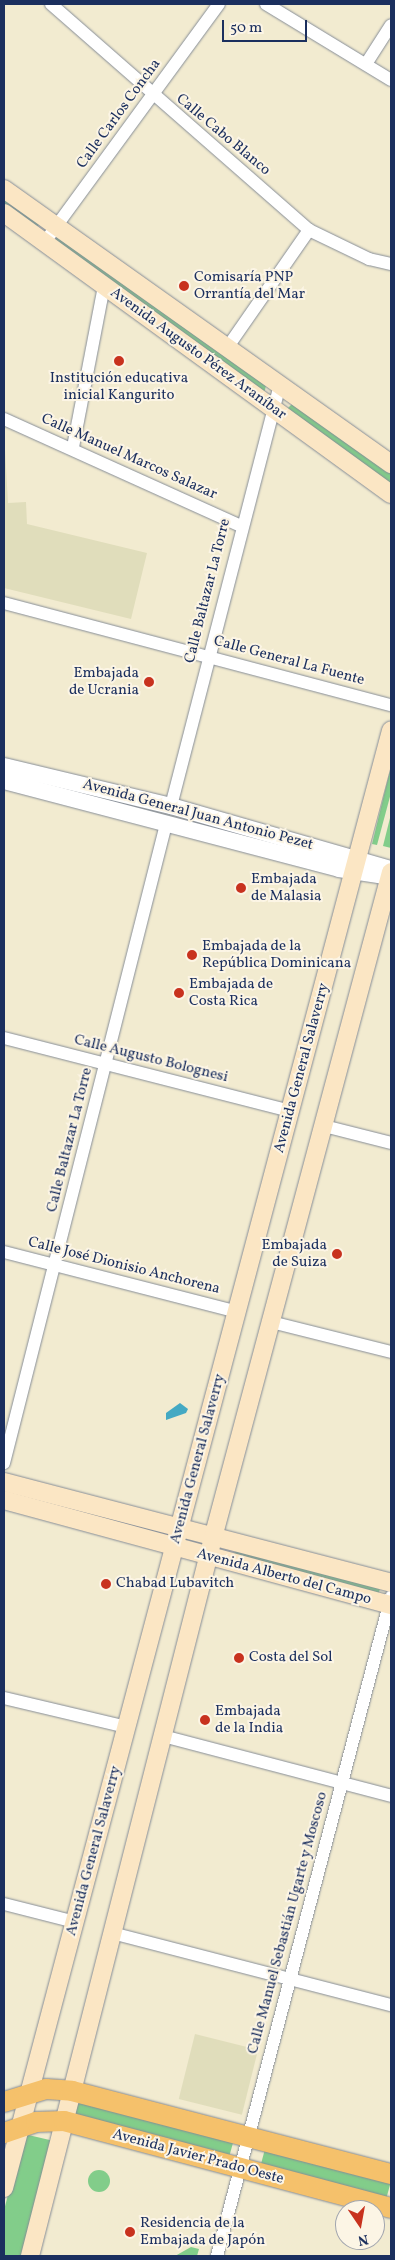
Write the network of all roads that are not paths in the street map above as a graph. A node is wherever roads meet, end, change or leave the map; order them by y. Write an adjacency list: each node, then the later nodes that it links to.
1 (51, 4): 7 (street, Calle Cabo Blanco)
2 (219, 4): 7 (street, Calle Carlos Concha)
3 (266, 4): 5 (street)
4 (391, 26): 5 (street)
5 (366, 64): 6 (street)
6 (391, 80)
7 (152, 96): 10 (street, Calle Carlos Concha); 11 (street, Calle Cabo Blanco)
8 (4, 189): 10 (main road, Avenida Augusto Pérez Araníbar)
9 (4, 213): 12 (main road, Avenida Augusto Pérez Araníbar)
10 (58, 227): 12 (street, Calle Carlos Concha); 15 (main road, Avenida Augusto Pérez Araníbar)
11 (309, 230): 13 (street, Calle Cabo Blanco); 17 (street)
12 (44, 243): 14 (main road, Avenida Augusto Pérez Araníbar)
13 (391, 264)
14 (104, 286): 16 (main road, Avenida Augusto Pérez Araníbar); 21 (street)
15 (155, 296): 16 (main road); 17 (main road, Avenida Augusto Pérez Araníbar)
16 (143, 314): 19 (main road, Avenida Augusto Pérez Araníbar)
17 (227, 348): 18 (main road, Avenida Augusto Pérez Araníbar)
18 (280, 385): 19 (street, Calle Baltazar La Torre); 22 (main road, Avenida Augusto Pérez Araníbar)
19 (272, 407): 23 (main road, Avenida Augusto Pérez Araníbar); 24 (street, Calle Baltazar La Torre)
20 (4, 420): 21 (street, Calle Manuel Marcos Salazar)
21 (73, 447): 24 (street, Calle Manuel Marcos Salazar)
22 (391, 464)
23 (391, 494)
24 (241, 526): 26 (street, Calle Baltazar La Torre)
25 (4, 603): 26 (street, Calle General La Fuente)
26 (209, 657): 27 (street, Calle General La Fuente); 31 (street, Calle Baltazar La Torre)
27 (391, 705)
28 (391, 730): 33 (main road, Avenida General Salaverry)
29 (4, 766): 31 (street, Avenida General Juan Antonio Pezet)
30 (4, 781): 32 (street, Avenida General Juan Antonio Pezet)
31 (171, 806): 33 (street, Avenida General Juan Antonio Pezet)
32 (166, 824): 33 (street, Avenida General Juan Antonio Pezet); 36 (street, Calle Baltazar La Torre)
33 (356, 864): 34 (street, Avenida General Juan Antonio Pezet); 37 (main road, Avenida General Salaverry)
34 (391, 873): 38 (main road)
35 (4, 1038): 36 (street, Calle Augusto Bolognesi)
36 (106, 1064): 37 (street, Calle Augusto Bolognesi); 41 (street, Calle Baltazar La Torre)
37 (290, 1111): 42 (main road, Avenida General Salaverry)
38 (324, 1126): 39 (street); 43 (main road)
39 (391, 1143)
40 (4, 1252): 41 (street, Calle José Dionisio Anchorena)
41 (55, 1265): 42 (street, Calle José Dionisio Anchorena); 45 (street, Calle Baltazar La Torre)
42 (237, 1312): 48 (main road, Avenida General Salaverry)
43 (271, 1322): 44 (street); 49 (main road)
44 (391, 1352)
45 (4, 1463)
46 (4, 1482): 48 (main road, Avenida Alberto del Campo)
47 (4, 1500): 50 (main road, Avenida Alberto del Campo)
48 (180, 1526): 49 (main road, Avenida Alberto del Campo); 50 (main road, Avenida General Salaverry)
49 (214, 1534): 51 (main road); 52 (main road, Avenida Alberto del Campo)
50 (174, 1548): 51 (main road, Avenida Alberto del Campo); 55 (main road, Avenida General Salaverry)
51 (209, 1556): 53 (main road, Avenida Alberto del Campo); 56 (main road)
52 (391, 1583)
53 (391, 1602): 57 (street, Calle Manuel Sebastián Ugarte y Moscoso)
54 (4, 1698): 55 (street)
55 (127, 1727): 60 (main road, Avenida General Salaverry)
56 (163, 1736): 57 (street); 61 (main road)
57 (342, 1783): 58 (street); 62 (street, Calle Manuel Sebastián Ugarte y Moscoso)
58 (391, 1796)
59 (4, 1904): 60 (street)
60 (75, 1922): 65 (main road, Avenida General Salaverry)
61 (112, 1933): 62 (street); 64 (main road)
62 (290, 1979): 63 (street); 69 (street, Calle Manuel Sebastián Ugarte y Moscoso)
63 (391, 2005)
64 (72, 2091): 65 (main road); 67 (main road); 69 (main road)
65 (29, 2093): 66 (main road); 68 (main road, Avenida General Salaverry)
66 (4, 2102)
67 (64, 2121): 68 (main road, Avenida Javier Prado Oeste); 70 (main road, Avenida Javier Prado Oeste); 74 (main road)
68 (12, 2130): 72 (main road, Avenida General Salaverry)
69 (249, 2136): 70 (street, Calle Manuel Sebastián Ugarte y Moscoso); 71 (main road)
70 (241, 2168): 73 (main road, Avenida Javier Prado Oeste); 75 (street, Calle Manuel Sebastián Ugarte y Moscoso)
71 (391, 2174)
72 (4, 2188)
73 (391, 2208)
74 (30, 2256)
75 (217, 2256)

